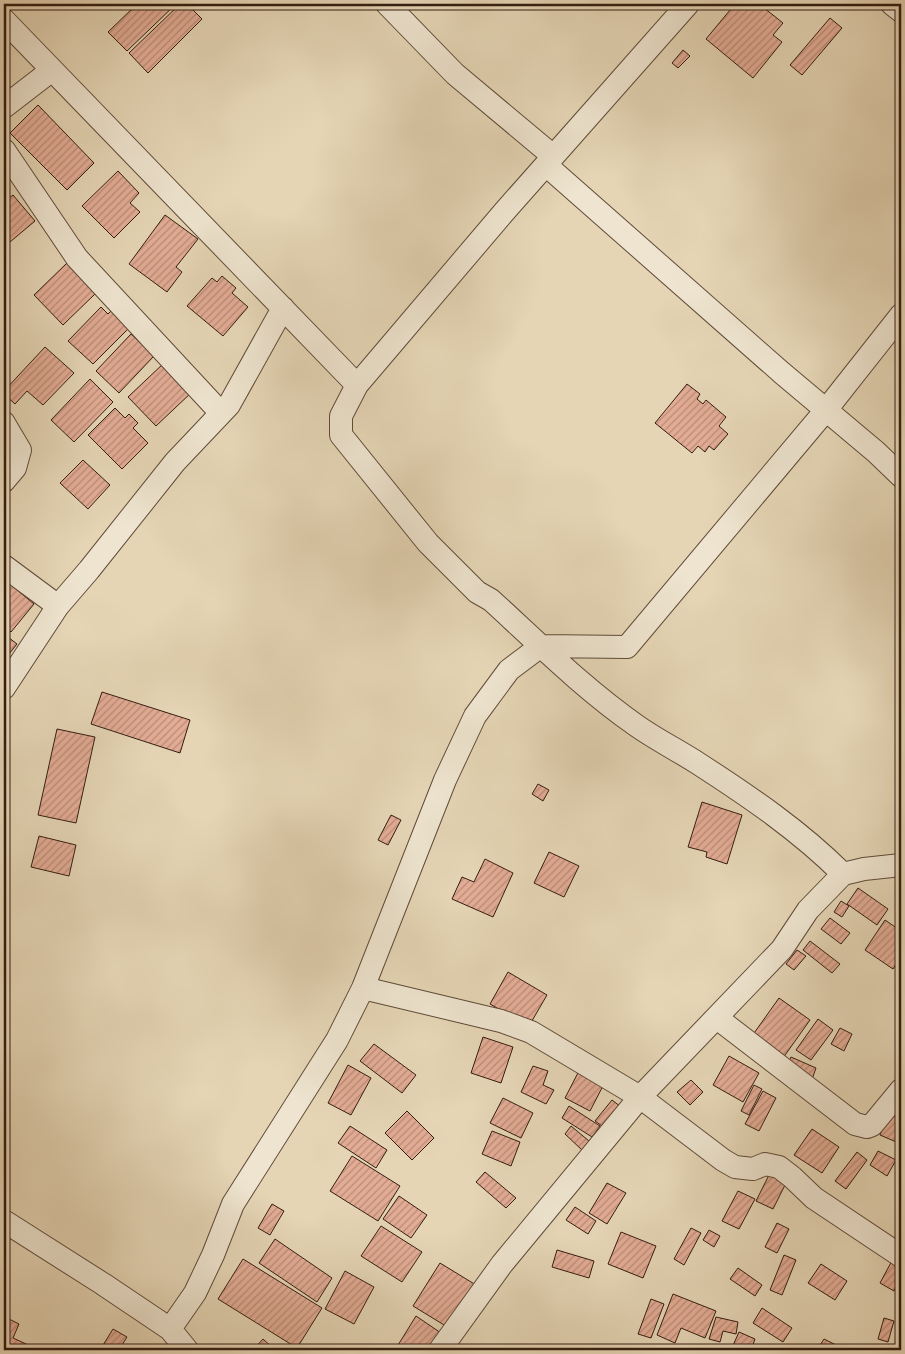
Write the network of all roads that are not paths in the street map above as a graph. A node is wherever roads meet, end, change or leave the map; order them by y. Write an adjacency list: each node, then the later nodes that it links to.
1 (387, 4): 9 (street)
2 (688, 4): 9 (street)
3 (892, 4): 4 (street)
4 (901, 11)
5 (4, 20): 6 (street)
6 (52, 70): 7 (street); 10 (street)
7 (4, 107)
8 (4, 150): 14 (street)
9 (549, 160): 12 (street); 13 (street)
10 (283, 308): 12 (street); 14 (street)
11 (901, 314): 13 (street)
12 (357, 384): 20 (street)
13 (826, 410): 16 (street); 20 (street)
14 (221, 413): 19 (street)
15 (4, 422): 17 (street)
16 (901, 476)
17 (4, 481)
18 (4, 566): 19 (street)
19 (58, 606): 21 (street)
20 (541, 646): 23 (street); 24 (street)
21 (4, 688)
22 (901, 864): 23 (street)
23 (843, 874): 25 (street)
24 (363, 988): 27 (street); 30 (street)
25 (717, 1018): 26 (street); 27 (street)
26 (901, 1090)
27 (640, 1097): 29 (street); 32 (street)
28 (4, 1221): 30 (street)
29 (901, 1256)
30 (170, 1329): 31 (street)
31 (187, 1350)
32 (440, 1350)

